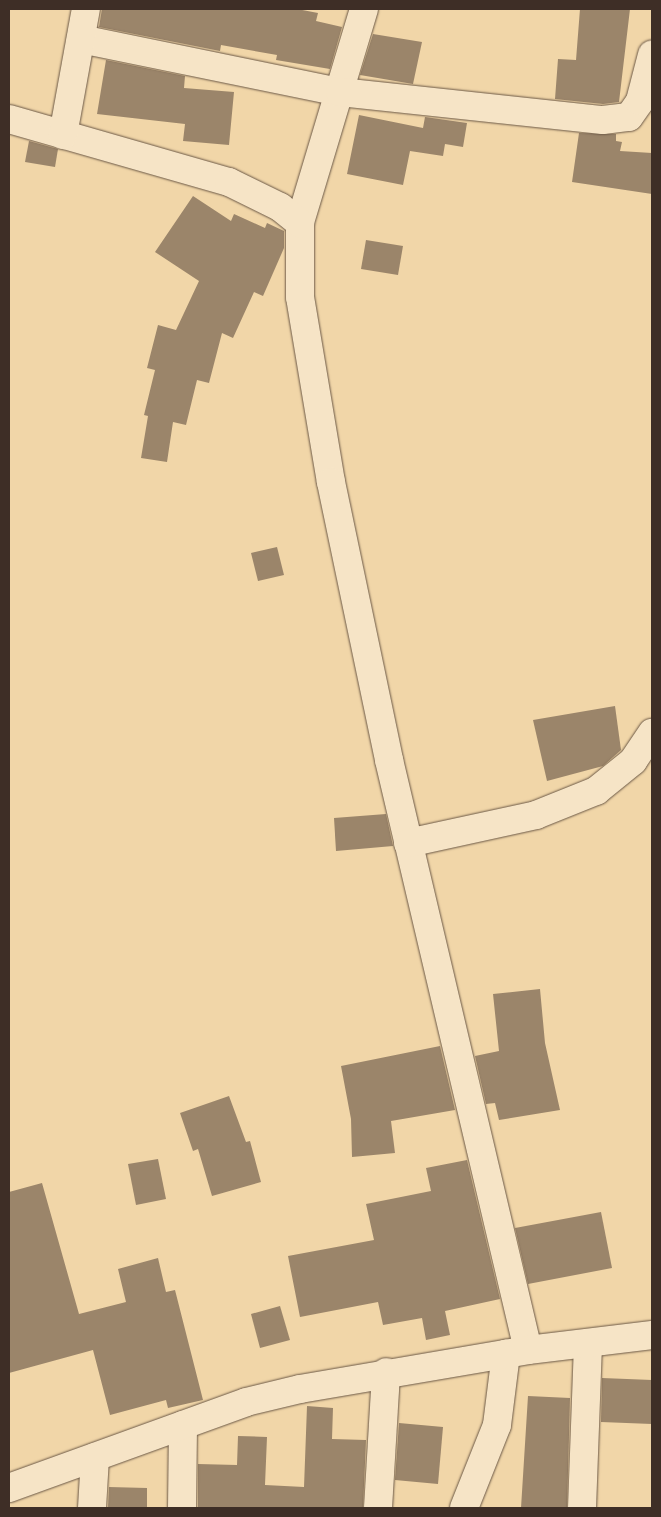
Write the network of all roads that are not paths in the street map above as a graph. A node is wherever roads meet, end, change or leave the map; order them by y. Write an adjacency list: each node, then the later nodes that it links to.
1 (86, 9): 3 (street)
2 (364, 9): 5 (street)
3 (81, 40): 5 (street); 7 (street)
4 (652, 55): 5 (street)
5 (340, 92): 8 (street)
6 (9, 119): 7 (street)
7 (63, 135): 8 (street)
8 (300, 223): 10 (street)
9 (652, 733): 10 (street)
10 (408, 843): 13 (street)
11 (652, 1335): 12 (street)
12 (588, 1343): 13 (street); 22 (street)
13 (517, 1352): 14 (street); 21 (street)
14 (386, 1372): 15 (street); 20 (street)
15 (183, 1425): 16 (street); 19 (street)
16 (95, 1457): 17 (street); 18 (street)
17 (9, 1488)
18 (92, 1508)
19 (182, 1508)
20 (378, 1508)
21 (464, 1508)
22 (582, 1508)

